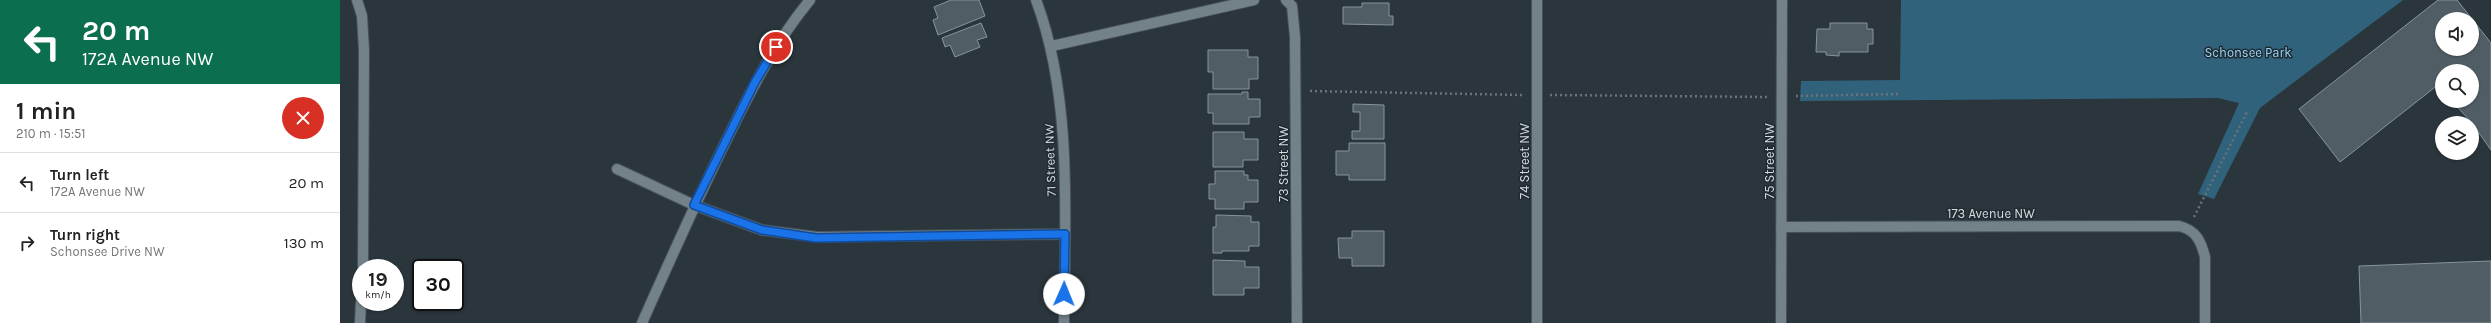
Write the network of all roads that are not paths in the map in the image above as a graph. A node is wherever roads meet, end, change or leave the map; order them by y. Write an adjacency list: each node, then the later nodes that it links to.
1 (357, 0): 13 (street)
2 (810, 0): 10 (street)
3 (1036, 0): 8 (street, 71 Street NW)
4 (1254, 0): 8 (street)
5 (1537, 0): 19 (street, 74 Street NW)
6 (1782, 0): 11 (street, 75 Street NW)
7 (1289, 3): 18 (street, 73 Street NW)
8 (1052, 46): 12 (street, 71 Street NW)
9 (617, 169): 10 (street)
10 (694, 205): 12 (street); 16 (street)
11 (1782, 227): 20 (street, 75 Street NW); 21 (street, 173 Avenue NW)
12 (1065, 234): 17 (street, 71 Street NW)
13 (363, 259)
14 (361, 311): 15 (street)
15 (360, 323)
16 (642, 323)
17 (1064, 323)
18 (1297, 323)
19 (1537, 323)
20 (1781, 323)
21 (2205, 323)

